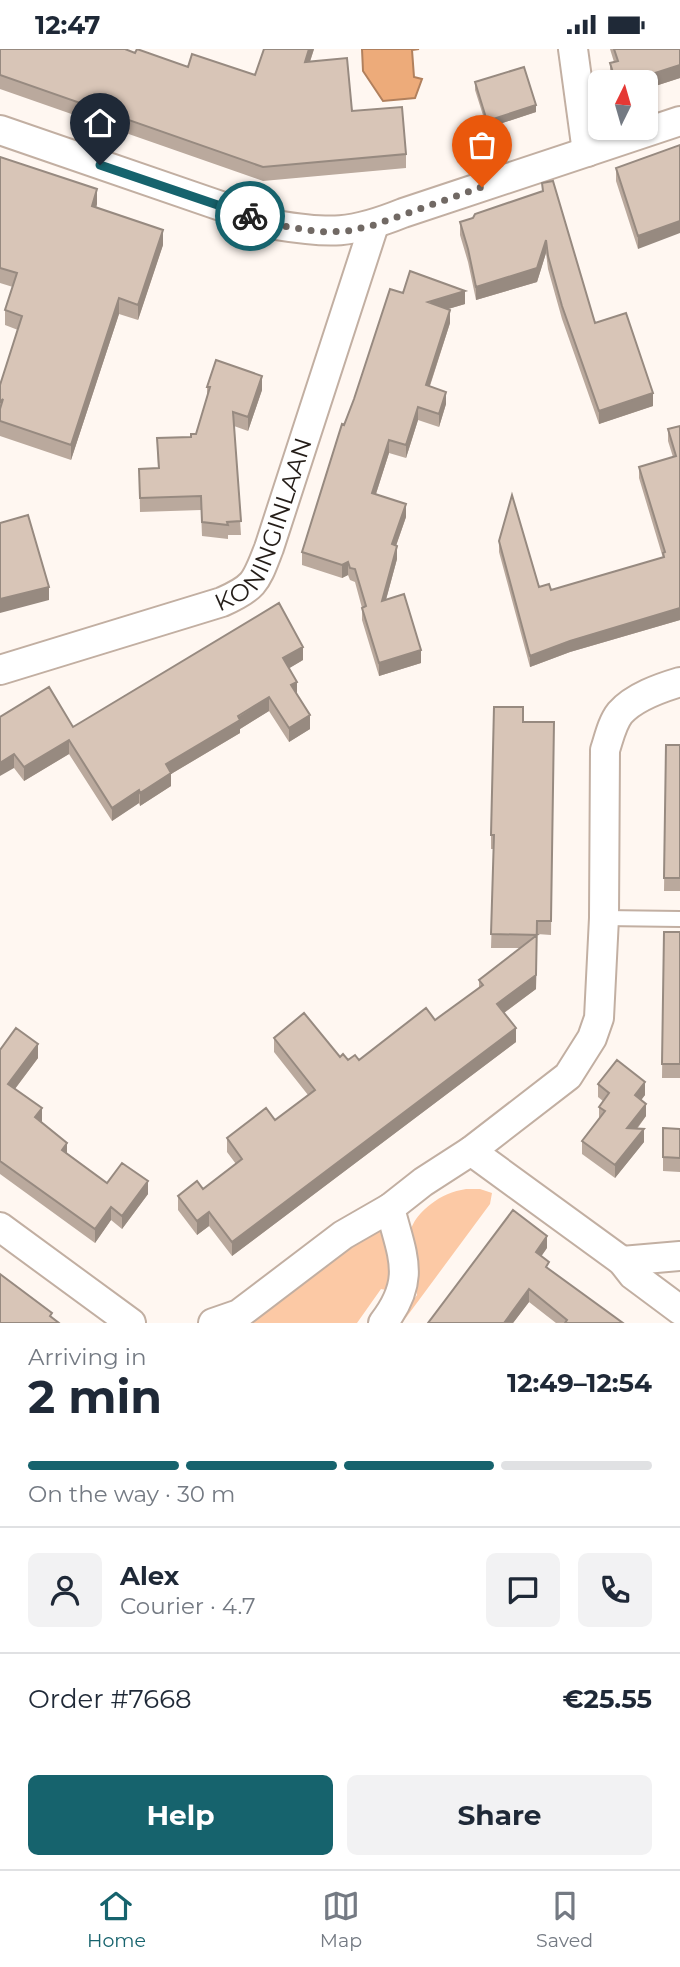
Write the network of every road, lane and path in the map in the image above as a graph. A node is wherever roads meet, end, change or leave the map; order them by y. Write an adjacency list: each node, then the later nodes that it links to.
1 (573, 49): 4 (street)
2 (680, 121): 4 (street)
3 (0, 131): 5 (street)
4 (587, 152): 5 (street)
5 (374, 225): 6 (street, KONINGINLAAN)
6 (0, 670)
7 (680, 682): 8 (street)
8 (604, 918): 9 (lane); 10 (street)
9 (680, 919)
10 (471, 1151): 11 (street); 14 (street)
11 (390, 1208): 17 (street); 18 (street)
12 (0, 1227): 16 (street)
13 (680, 1256): 14 (street)
14 (622, 1261): 15 (street)
15 (680, 1310)
16 (131, 1323)
17 (213, 1323)
18 (383, 1323)

